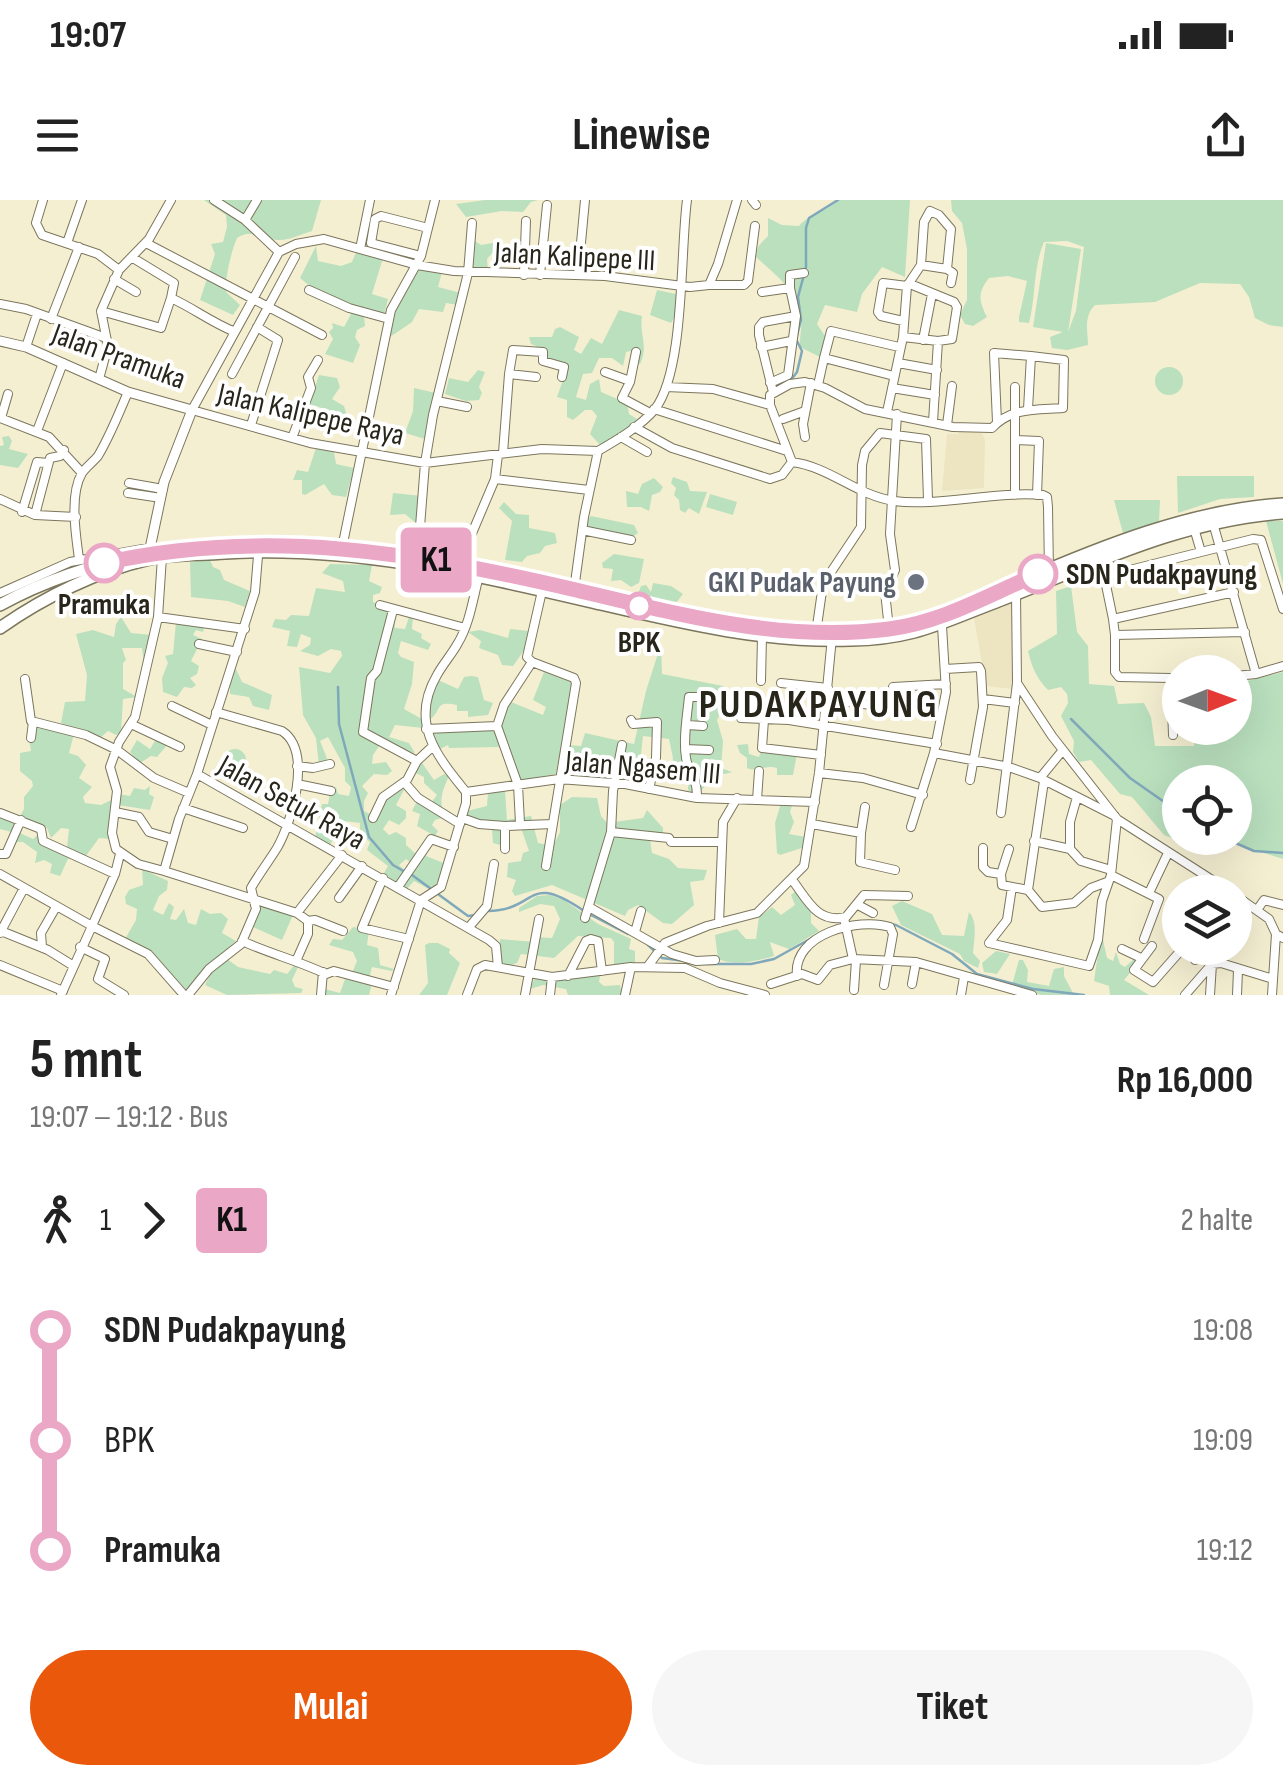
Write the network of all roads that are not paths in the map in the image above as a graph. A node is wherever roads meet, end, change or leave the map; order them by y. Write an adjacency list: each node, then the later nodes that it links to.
1 (43, 200): 17 (street)
2 (82, 200): 17 (street)
3 (171, 200): 18 (street)
4 (214, 200): 12 (street)
5 (257, 200): 12 (street)
6 (370, 200): 20 (street)
7 (434, 200): 16 (street)
8 (585, 200): 32 (street)
9 (687, 200): 37 (street)
10 (737, 200): 35 (street)
11 (546, 205): 31 (street)
12 (246, 220): 21 (street)
13 (526, 220): 30 (street)
14 (472, 223): 28 (street, Jalan Kalipepe III)
15 (755, 226): 35 (street, Jalan Kalipepe III)
16 (428, 228): 24 (street); 24 (street)
17 (67, 243): 19 (street)
18 (146, 243): 23 (street); 44 (street)
19 (79, 247): 27 (street); 50 (street)
20 (360, 249): 21 (street); 24 (street)
21 (279, 252): 44 (street)
22 (295, 257): 46 (street)
23 (133, 258): 27 (street); 43 (street)
24 (419, 261): 28 (street, Jalan Kalipepe III); 52 (street)
25 (921, 265): 26 (street); 26 (street); 36 (street)
26 (946, 269): 34 (street)
27 (119, 270): 33 (street)
28 (468, 273): 30 (street, Jalan Kalipepe III); 92 (street, Jalan Kalipepe III)
29 (804, 274): 38 (street)
30 (524, 275): 31 (street, Jalan Kalipepe III)
31 (540, 276): 32 (street, Jalan Kalipepe III)
32 (578, 276): 37 (street, Jalan Kalipepe III)
33 (114, 279): 40 (street); 47 (street)
34 (952, 283)
35 (708, 285): 37 (street, Jalan Kalipepe III)
36 (908, 285): 42 (street); 53 (street); 53 (street)
37 (679, 286): 82 (street)
38 (790, 288): 41 (street); 49 (street)
39 (309, 290): 52 (street)
40 (136, 292)
41 (762, 292)
42 (932, 294): 59 (street); 62 (street)
43 (171, 298): 47 (street); 55 (street)
44 (252, 301): 46 (street); 55 (street)
45 (0, 304): 48 (street)
46 (267, 308): 51 (street); 54 (street)
47 (102, 311): 57 (street)
48 (37, 314): 50 (street); 64 (street)
49 (796, 316): 61 (street); 65 (street)
50 (51, 318): 57 (street)
51 (288, 318): 56 (street); 58 (street)
52 (388, 319): 120 (street)
53 (903, 321): 63 (street)
54 (257, 327): 58 (street); 74 (street)
55 (234, 331): 96 (street)
56 (322, 335)
57 (106, 338): 79 (street)
58 (278, 338): 106 (street)
59 (923, 340): 62 (street); 63 (street)
60 (0, 341): 64 (main road, Jalan Pramuka)
61 (791, 341): 65 (street); 86 (street)
62 (938, 341): 72 (street)
63 (901, 342): 68 (street); 71 (street)
64 (26, 347): 70 (main road, Jalan Pramuka)
65 (761, 347): 86 (street)
66 (636, 352): 80 (street)
67 (1031, 356): 95 (street); 95 (street); 104 (street)
68 (824, 358): 76 (street); 81 (street)
69 (318, 360): 113 (street)
70 (63, 363): 79 (main road, Jalan Pramuka); 109 (street)
71 (898, 363): 72 (street); 76 (street)
72 (937, 370): 90 (street)
73 (605, 372): 80 (street)
74 (232, 374)
75 (509, 374): 77 (street); 78 (street); 121 (street)
76 (894, 376): 85 (street)
77 (536, 377)
78 (562, 378)
79 (100, 379): 87 (main road, Jalan Pramuka)
80 (630, 381): 91 (street)
81 (815, 384): 86 (street); 98 (street); 99 (street)
82 (666, 386): 93 (street); 97 (street)
83 (952, 386): 105 (street)
84 (1015, 387): 100 (street)
85 (892, 388): 90 (street); 99 (street)
86 (772, 389): 93 (street)
87 (128, 392): 96 (main road, Jalan Pramuka); 125 (street)
88 (8, 394): 101 (street)
89 (611, 394): 91 (street)
90 (935, 395): 103 (street)
91 (622, 398): 97 (street)
92 (437, 401): 94 (street); 124 (street, Jalan Kalipepe III)
93 (770, 405): 117 (street)
94 (467, 408)
95 (1028, 408): 100 (street)
96 (192, 410): 106 (street, Jalan Kalipepe Raya); 129 (main road, Jalan Pramuka)
97 (652, 411): 107 (street); 117 (street)
98 (804, 411): 102 (street); 111 (street)
99 (892, 413): 103 (street); 110 (street)
100 (1016, 414): 104 (street); 114 (street)
101 (0, 418): 109 (street)
102 (783, 419)
103 (933, 422): 105 (street)
104 (998, 422): 105 (street)
105 (947, 425)
106 (252, 426): 113 (street, Jalan Kalipepe Raya)
107 (634, 427): 112 (street); 123 (street)
108 (1038, 428): 115 (street)
109 (37, 431): 116 (street)
110 (895, 434): 130 (street); 134 (street); 135 (street)
111 (805, 436)
112 (621, 437): 118 (street); 119 (street)
113 (292, 438): 120 (street, Jalan Kalipepe Raya)
114 (1015, 440): 115 (street); 131 (street)
115 (1038, 441): 132 (street)
116 (64, 450): 122 (street); 125 (street)
117 (786, 451): 123 (street)
118 (598, 452): 121 (street, Jalan Kalipepe Raya); 128 (street)
119 (647, 452)
120 (361, 453): 124 (street, Jalan Kalipepe Raya); 148 (street)
121 (500, 454): 124 (street, Jalan Kalipepe Raya); 126 (street)
122 (48, 462): 137 (street); 139 (street)
123 (792, 462): 130 (street)
124 (425, 463): 153 (street, Jalan Kalipepe III)
125 (82, 473): 140 (street)
126 (494, 478): 128 (street); 154 (street)
127 (128, 488): 129 (street)
128 (589, 490): 143 (street)
129 (162, 494): 149 (main road, Jalan Pramuka)
130 (861, 495): 134 (street); 178 (street)
131 (1015, 495): 132 (street); 135 (street)
132 (1037, 495): 156 (street)
133 (0, 500): 137 (street)
134 (891, 500): 135 (street); 175 (street)
135 (928, 500)
136 (1283, 504): 142 (highway)
137 (22, 512): 139 (street)
138 (1283, 514): 141 (highway)
139 (34, 516): 140 (street)
140 (76, 518): 152 (street)
141 (1213, 523): 142 (highway); 145 (street)
142 (1193, 524): 150 (street); 156 (highway)
143 (582, 530): 144 (street); 159 (street)
144 (631, 540)
145 (1222, 547): 150 (street); 161 (street); 167 (street)
146 (259, 548): 147 (highway); 149 (highway); 176 (street, Jalan Setuk Raya)
147 (292, 548): 148 (highway); 151 (highway)
148 (342, 548): 151 (highway)
149 (154, 552): 152 (street); 157 (highway); 164 (highway); 170 (street)
150 (1202, 552): 171 (street)
151 (374, 554): 153 (highway)
152 (79, 559): 162 (street)
153 (417, 561): 154 (highway)
154 (456, 568): 155 (highway); 159 (highway)
155 (480, 576): 160 (highway); 174 (street)
156 (1050, 576): 158 (highway)
157 (37, 586): 163 (highway); 164 (highway)
158 (1016, 588): 172 (highway); 175 (highway); 193 (street)
159 (574, 590): 178 (highway)
160 (542, 591): 180 (highway); 184 (street)
161 (1234, 592): 171 (street); 177 (street)
162 (0, 593)
163 (16, 596): 165 (highway); 168 (highway)
164 (44, 601): 168 (highway)
165 (0, 605)
166 (380, 605): 169 (street)
167 (1283, 608)
168 (25, 610): 173 (highway)
169 (393, 610): 174 (street); 226 (street)
170 (158, 617): 176 (street); 208 (street)
171 (1114, 620): 179 (street)
172 (942, 626): 181 (highway); 186 (street)
173 (0, 628)
174 (465, 628): 214 (street)
175 (889, 629): 181 (highway)
176 (245, 630): 183 (street, Jalan Setuk Raya)
177 (1245, 632): 179 (street); 188 (street)
178 (816, 633): 181 (highway)
179 (1115, 635): 189 (street)
180 (762, 636): 181 (highway); 191 (street)
181 (832, 636): 196 (street)
182 (198, 644): 183 (street)
183 (237, 652): 203 (street, Jalan Setuk Raya)
184 (532, 662): 212 (street); 233 (street)
185 (1283, 666): 188 (street)
186 (945, 670): 194 (street); 199 (street)
187 (1252, 674): 188 (street)
188 (1256, 674)
189 (1162, 678)
190 (25, 679): 207 (street)
191 (761, 681)
192 (781, 683): 196 (street)
193 (1017, 683): 200 (street); 223 (street)
194 (946, 684): 195 (street); 220 (street)
195 (893, 687)
196 (828, 688): 198 (street)
197 (703, 697): 209 (street)
198 (827, 699): 202 (street); 210 (street)
199 (983, 699): 200 (street); 225 (street)
200 (1015, 703): 229 (street)
201 (172, 706): 211 (street)
202 (893, 708)
203 (216, 712): 211 (street, Jalan Setuk Raya); 228 (street)
204 (741, 718): 206 (street)
205 (631, 720): 240 (street)
206 (764, 720): 210 (street); 224 (street)
207 (33, 722): 215 (street); 221 (street)
208 (132, 725): 218 (street); 221 (street)
209 (687, 725): 213 (street); 219 (street)
210 (824, 725): 220 (street); 224 (street)
211 (212, 726): 232 (street, Jalan Setuk Raya)
212 (497, 726): 214 (street); 239 (street)
213 (702, 726)
214 (426, 729): 217 (street)
215 (30, 738)
216 (622, 745): 238 (street)
217 (433, 746): 226 (street); 242 (street)
218 (180, 747)
219 (686, 749): 222 (street); 246 (street)
220 (935, 749): 225 (street); 244 (street)
221 (117, 750): 243 (street); 252 (street)
222 (709, 750)
223 (1064, 750): 235 (street); 255 (street)
224 (821, 755): 231 (street)
225 (972, 760): 229 (street); 234 (street)
226 (416, 761): 236 (street)
227 (330, 764): 228 (street)
228 (297, 766): 237 (street)
229 (1009, 767): 235 (street); 254 (street)
230 (759, 771): 248 (street)
231 (819, 773): 244 (street); 249 (street)
232 (196, 774): 243 (street); 262 (street, Jalan Setuk Raya)
233 (558, 779): 238 (street, Jalan Ngasem III); 239 (street, Jalan Ngasem III); 260 (street)
234 (970, 780)
235 (1042, 780): 245 (street); 269 (street)
236 (404, 782): 256 (street); 258 (street)
237 (297, 784): 241 (street); 262 (street)
238 (617, 784): 240 (street, Jalan Ngasem III); 266 (street)
239 (518, 785): 242 (street, Jalan Ngasem III); 259 (street)
240 (648, 789): 246 (street, Jalan Ngasem III)
241 (331, 791)
242 (466, 792): 258 (street)
243 (189, 793): 251 (street)
244 (923, 795): 264 (street)
245 (1077, 797): 255 (street); 275 (street)
246 (696, 798): 247 (street, Jalan Ngasem III)
247 (737, 798): 248 (street, Jalan Ngasem III); 270 (street)
248 (757, 800): 249 (street, Jalan Ngasem III)
249 (816, 802): 261 (street)
250 (865, 807): 267 (street)
251 (183, 808): 265 (street); 268 (street)
252 (115, 812): 268 (street); 278 (street)
253 (0, 813): 257 (street)
254 (1001, 813)
255 (1116, 817): 276 (street); 291 (street)
256 (374, 818)
257 (21, 820): 277 (street); 288 (street)
258 (461, 821): 263 (street); 271 (street)
259 (520, 823): 260 (street); 263 (street)
260 (552, 824): 284 (street)
261 (812, 824): 267 (street); 293 (street)
262 (286, 825): 279 (street, Jalan Setuk Raya); 302 (street)
263 (505, 826): 274 (street)
264 (911, 827)
265 (242, 828)
266 (612, 832): 270 (street); 321 (street)
267 (861, 833): 285 (street)
268 (173, 840): 286 (street)
269 (1034, 840): 275 (street); 297 (street)
270 (722, 842): 315 (street)
271 (454, 847): 294 (street); 301 (street)
272 (983, 848): 289 (street)
273 (1009, 848): 289 (street)
274 (505, 849)
275 (1070, 849): 291 (street)
276 (1162, 850)
277 (0, 854)
278 (120, 854): 286 (street); 288 (street)
279 (342, 855): 283 (street, Jalan Setuk Raya); 310 (street)
280 (1168, 855): 298 (street)
281 (1170, 855): 290 (street)
282 (494, 864): 318 (street)
283 (362, 866): 292 (street, Jalan Setuk Raya); 300 (street)
284 (546, 866)
285 (896, 870)
286 (164, 871): 302 (street)
287 (0, 874): 295 (street)
288 (115, 874): 317 (street)
289 (1001, 874): 296 (street)
290 (1202, 875)
291 (1110, 876): 296 (street); 298 (street); 306 (street)
292 (383, 878): 294 (street, Jalan Setuk Raya); 323 (street)
293 (794, 879): 315 (street); 316 (street)
294 (398, 887): 301 (street, Jalan Setuk Raya)
295 (24, 888): 305 (street); 320 (street)
296 (1012, 888): 297 (street)
297 (1028, 890): 306 (street)
298 (1149, 894): 329 (street)
299 (908, 896): 303 (street)
300 (339, 898)
301 (424, 898): 318 (street, Jalan Setuk Raya); 323 (street)
302 (254, 899): 310 (street); 324 (street)
303 (858, 904): 311 (street); 316 (street)
304 (1283, 905): 309 (street)
305 (56, 906): 317 (street); 325 (street)
306 (1042, 906): 313 (street)
307 (1252, 906): 309 (street)
308 (641, 910): 321 (street)
309 (1258, 910): 322 (street)
310 (297, 913): 314 (street)
311 (874, 913)
312 (539, 919): 347 (street)
313 (1042, 920)
314 (308, 921): 319 (street); 330 (street)
315 (719, 924): 328 (street)
316 (845, 924): 331 (street); 333 (street); 349 (street)
317 (92, 926): 326 (street); 366 (street)
318 (469, 927): 342 (street, Jalan Setuk Raya)
319 (343, 931)
320 (0, 932): 325 (street)
321 (635, 932): 328 (street)
322 (1280, 936): 352 (street)
323 (409, 939): 360 (street)
324 (242, 942): 330 (street); 366 (street)
325 (42, 947): 340 (street)
326 (80, 947): 340 (street); 365 (street)
327 (1122, 949): 329 (street)
328 (658, 951): 332 (street); 341 (street)
329 (1141, 958): 336 (street)
330 (297, 959): 346 (street)
331 (855, 959): 333 (street); 349 (street); 359 (street)
332 (715, 960)
333 (888, 960): 334 (street); 356 (street)
334 (916, 962): 351 (street); 357 (street)
335 (0, 965): 353 (street)
336 (1169, 965)
337 (1211, 965): 376 (street)
338 (1212, 965): 377 (street)
339 (1226, 965): 344 (street)
340 (72, 966): 362 (street)
341 (648, 966): 343 (street); 354 (street)
342 (498, 967): 347 (street); 368 (street)
343 (632, 967): 345 (street); 371 (street)
344 (1238, 970): 352 (street); 378 (street)
345 (602, 971): 348 (street); 348 (street)
346 (323, 972): 360 (street); 367 (street)
347 (530, 975): 350 (street); 369 (street)
348 (568, 976): 350 (street)
349 (797, 976): 355 (street)
350 (552, 977): 370 (street)
351 (964, 977): 358 (street); 374 (street)
352 (1273, 978): 379 (street)
353 (40, 982): 362 (street); 364 (street)
354 (720, 982): 361 (street); 372 (street)
355 (770, 984)
356 (884, 984)
357 (912, 984)
358 (992, 984): 363 (street); 375 (street)
359 (854, 990)
360 (393, 991)
361 (749, 992): 373 (street)
362 (62, 993)
363 (1027, 994)
364 (36, 995)
365 (124, 995)
366 (184, 995)
367 (321, 995)
368 (467, 995)
369 (525, 995)
370 (550, 995)
371 (624, 995)
372 (720, 995)
373 (765, 995)
374 (961, 995)
375 (990, 995)
376 (1186, 995)
377 (1210, 995)
378 (1236, 995)
379 (1272, 995)

